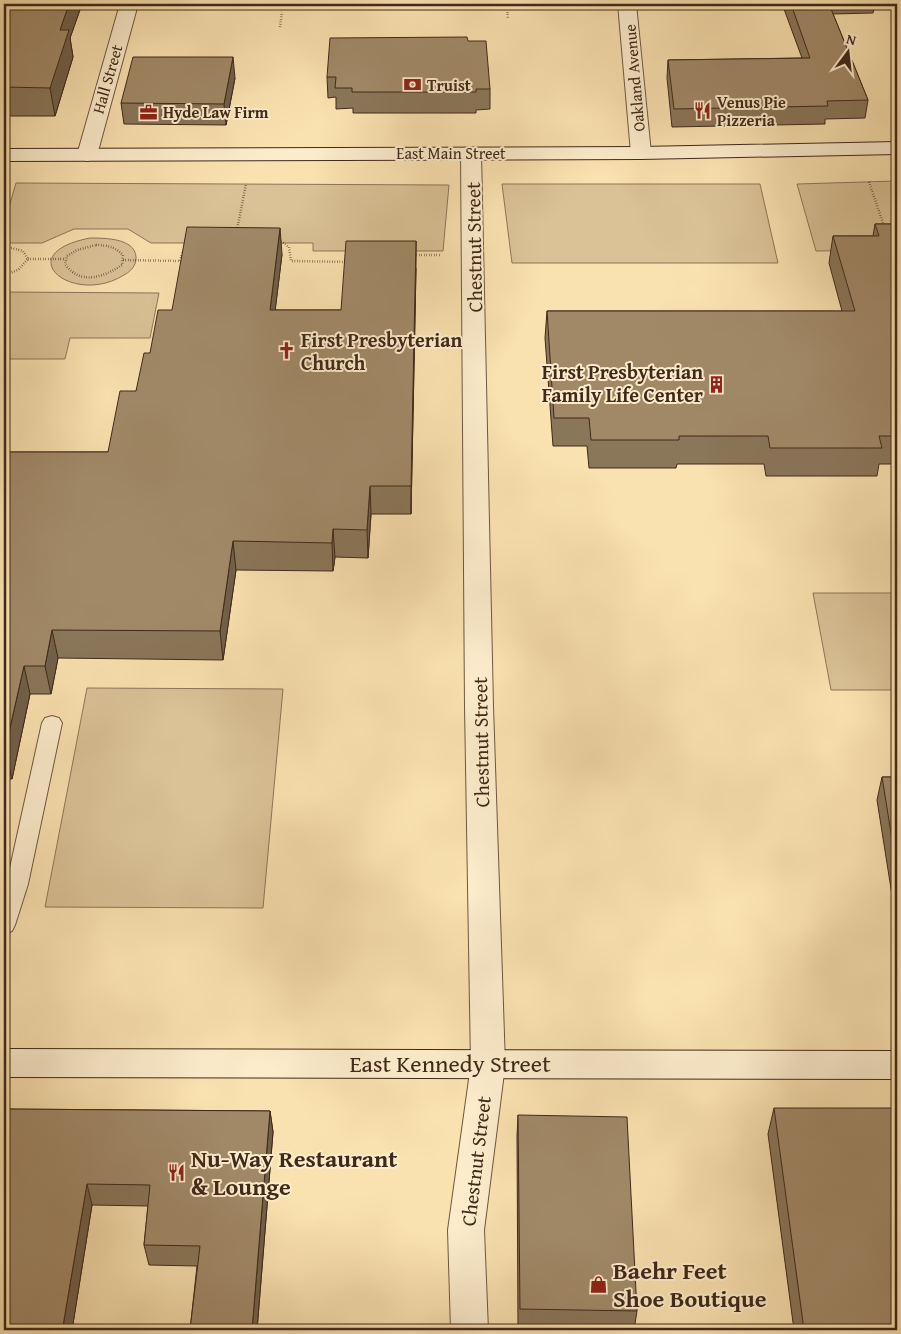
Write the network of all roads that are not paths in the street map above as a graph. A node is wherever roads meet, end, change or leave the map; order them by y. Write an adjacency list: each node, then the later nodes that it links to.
1 (129, 4): 6 (street, Hall Street)
2 (627, 4): 5 (street, Oakland Avenue)
3 (897, 148): 5 (street, East Main Street)
4 (471, 153): 5 (street, East Main Street); 6 (street, East Main Street); 11 (street, Chestnut Street)
5 (642, 153)
6 (87, 154): 7 (street, East Main Street)
7 (4, 155)
8 (52, 723): 9 (lane)
9 (4, 925)
10 (4, 1063): 11 (street, East Kennedy Street)
11 (488, 1065): 12 (street, East Kennedy Street); 13 (street, Chestnut Street)
12 (897, 1065)
13 (469, 1330)

